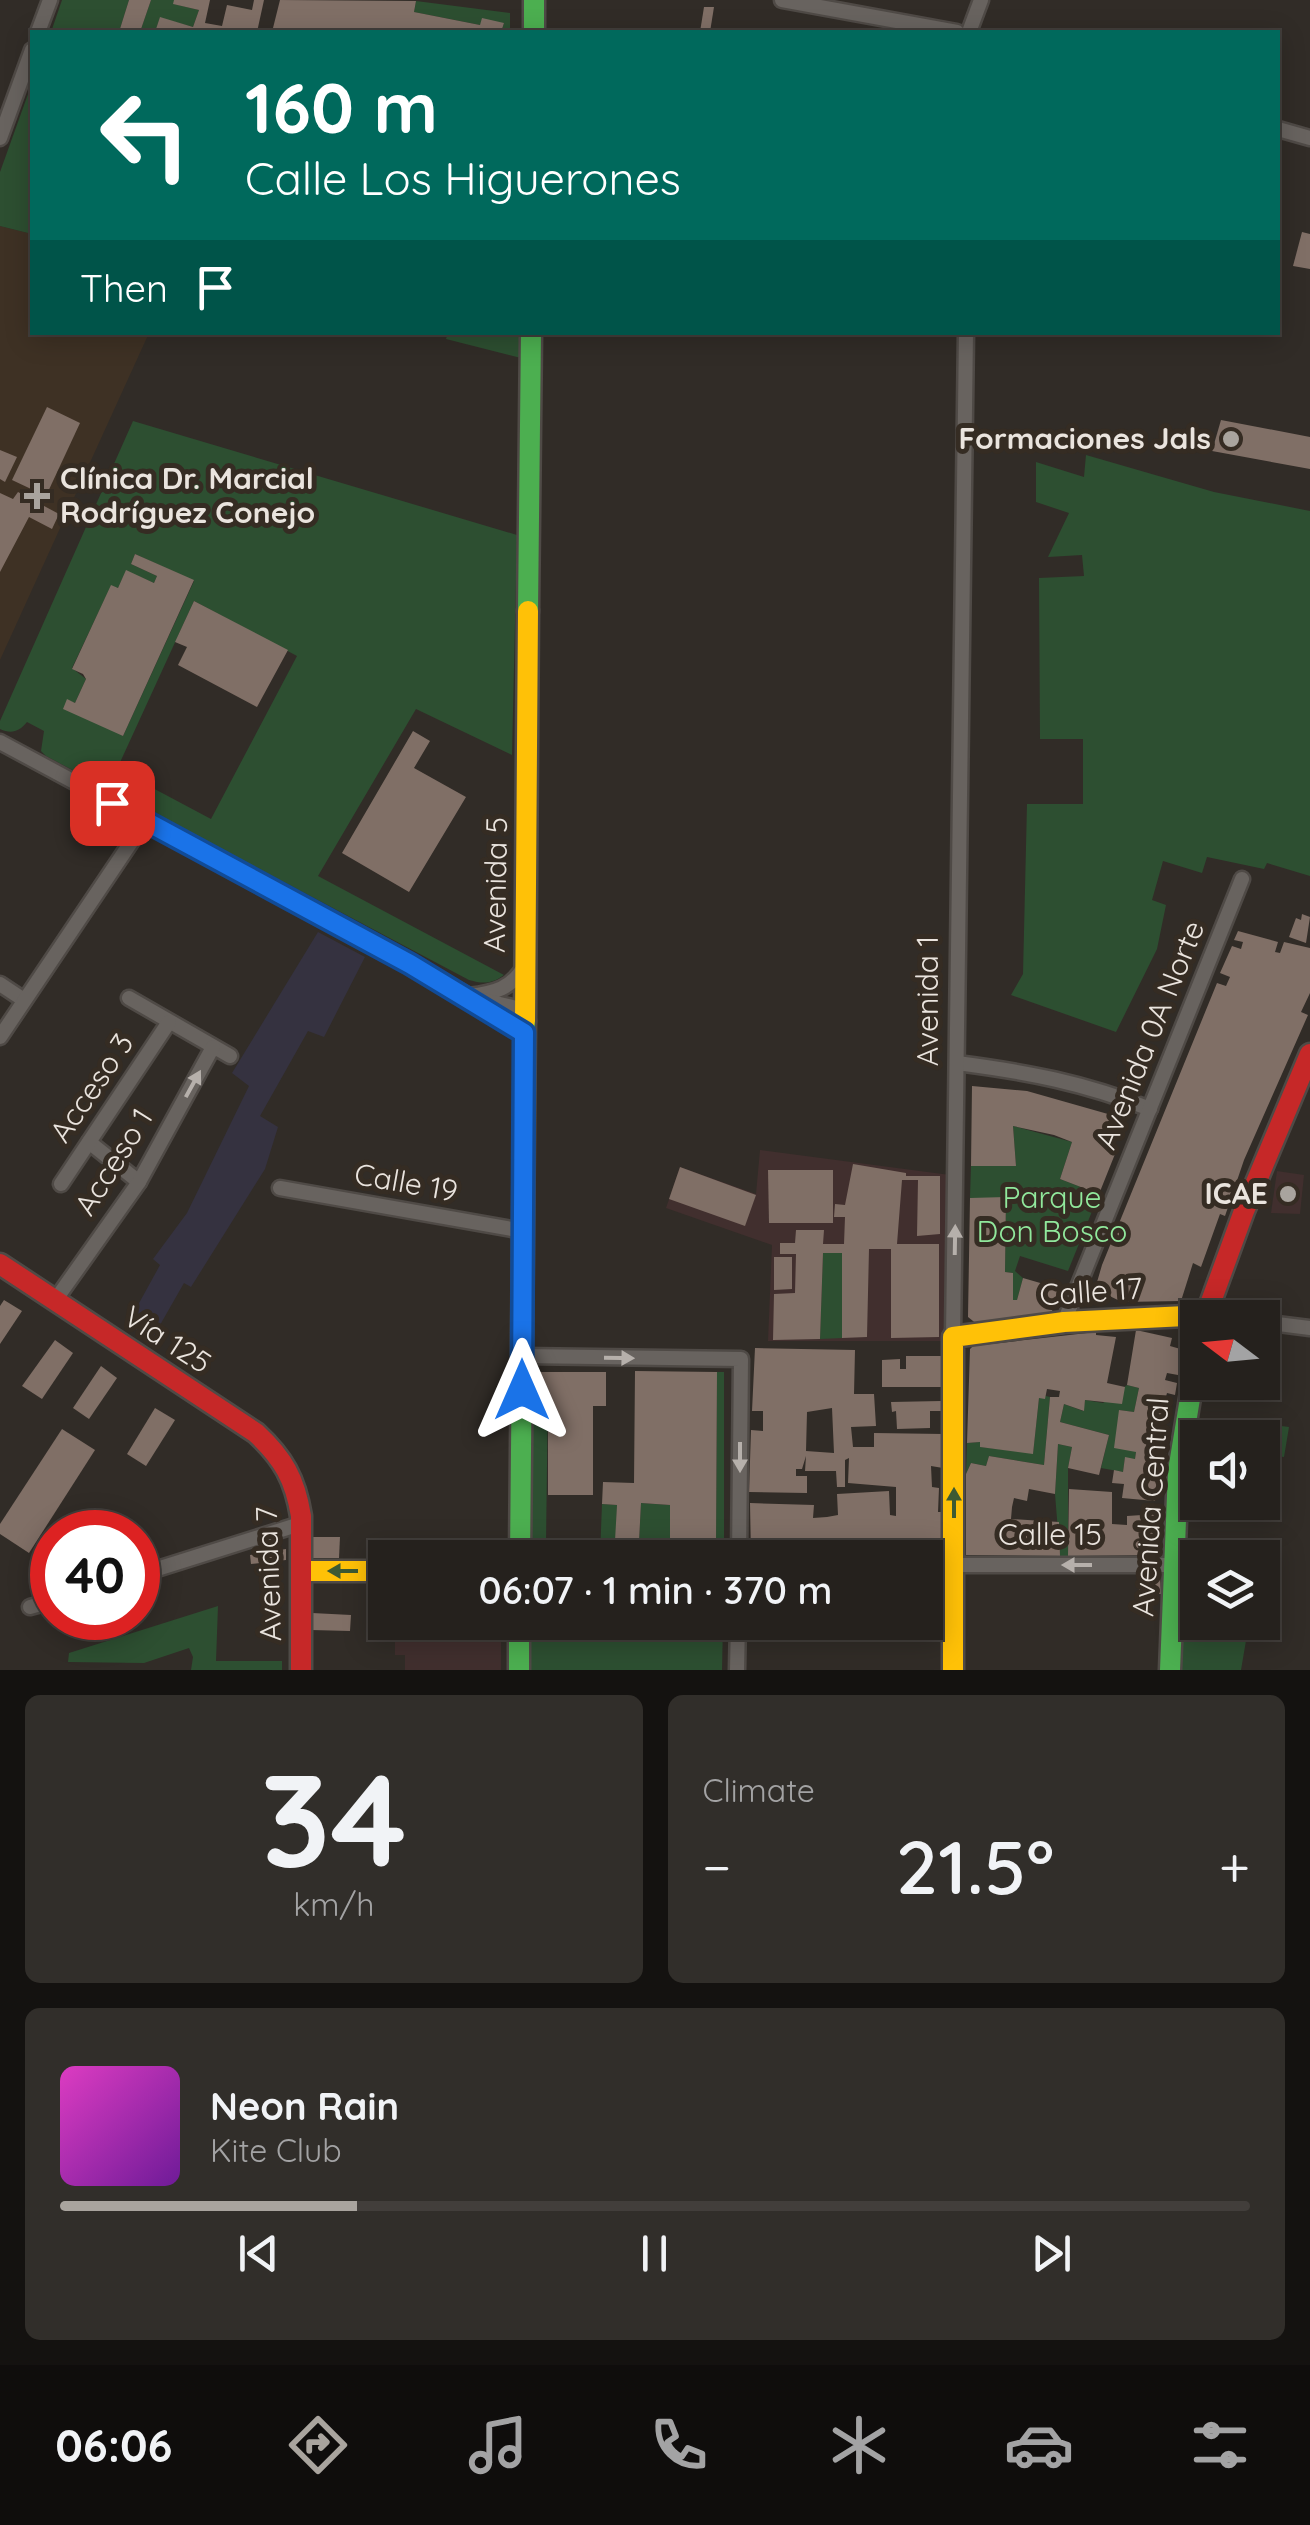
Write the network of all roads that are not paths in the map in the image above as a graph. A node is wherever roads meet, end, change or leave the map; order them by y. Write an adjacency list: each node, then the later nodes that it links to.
1 (50, 0): 5 (street)
2 (534, 0): 6 (main road)
3 (782, 0): 7 (street)
4 (981, 0): 8 (street)
5 (39, 30)
6 (534, 30)
7 (945, 30)
8 (971, 30)
9 (30, 56): 11 (street)
10 (1280, 130): 12 (street)
11 (0, 138)
12 (1310, 138)
13 (531, 335): 18 (main road, Avenida 5)
14 (966, 335): 30 (street, Avenida 1)
15 (0, 742): 16 (street)
16 (146, 820): 20 (street); 22 (street)
17 (1242, 879): 31 (street, Avenida 0A Norte)
18 (525, 964): 20 (street); 23 (main road, Avenida 5)
19 (0, 984): 22 (street)
20 (468, 996): 23 (street); 25 (street)
21 (129, 998): 24 (street)
22 (24, 1000): 26 (street)
23 (525, 1010): 25 (main road, Avenida 5)
24 (169, 1022): 27 (street); 32 (street, Acceso 3)
25 (524, 1033): 36 (main road, Avenida 5)
26 (0, 1036)
27 (213, 1047): 29 (street); 33 (street, Acceso 1, one-way to 27)
28 (1310, 1054): 38 (main road)
29 (230, 1056)
30 (958, 1063): 31 (street); 44 (street, Avenida 1, one-way to 30)
31 (1150, 1109): 41 (street, Avenida 0A Norte)
32 (89, 1142): 33 (street); 34 (street, Acceso 3)
33 (139, 1182): 39 (street, Acceso 1)
34 (60, 1184)
35 (280, 1188): 36 (street, Calle 19)
36 (523, 1231): 45 (main road, Avenida 5)
37 (0, 1264): 39 (main road, Vía 125)
38 (1211, 1300)
39 (54, 1302): 47 (main road, Vía 125)
40 (1180, 1317): 41 (main road, Calle 17)
41 (1064, 1322): 44 (main road, Calle 17)
42 (1280, 1324): 43 (street)
43 (1310, 1328)
44 (953, 1337): 52 (main road, Avenida 1, one-way to 44)
45 (522, 1356): 49 (main road, Avenida 5); 50 (street, one-way to 50)
46 (1190, 1400): 53 (main road, Avenida Central)
47 (293, 1476): 48 (main road, Avenida 7)
48 (300, 1524): 54 (street); 55 (main road, Avenida 7)
49 (520, 1540)
50 (739, 1540)
51 (943, 1564): 52 (street, Calle 15)
52 (954, 1564): 53 (street, Calle 15, one-way to 52); 62 (main road, Avenida 1)
53 (1174, 1565): 63 (main road, Avenida Central)
54 (160, 1569)
55 (302, 1571): 56 (main road, one-way to 55); 59 (main road, Avenida 7)
56 (368, 1572)
57 (519, 1640): 60 (main road)
58 (738, 1640): 61 (street)
59 (301, 1670)
60 (519, 1670)
61 (737, 1670)
62 (953, 1670)
63 (1170, 1670)

